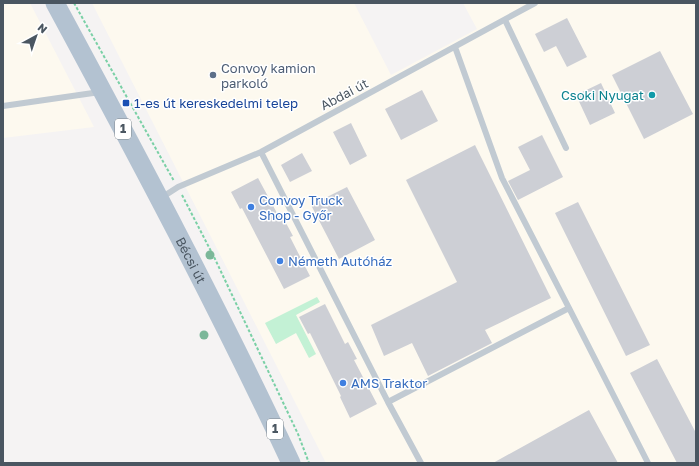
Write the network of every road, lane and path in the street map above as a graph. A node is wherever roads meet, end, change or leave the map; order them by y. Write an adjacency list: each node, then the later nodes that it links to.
1 (55, 3): 6 (main road, Bécsi út / 1)
2 (74, 3): 10 (path)
3 (535, 3): 4 (lane, Abdai út)
4 (505, 20): 5 (lane, Abdai út); 8 (lane)
5 (455, 47): 9 (lane, Abdai út); 12 (lane)
6 (103, 91): 7 (lane); 11 (main road, Bécsi út / 1)
7 (3, 106)
8 (566, 148)
9 (261, 152): 10 (lane, Abdai út); 13 (lane)
10 (178, 187): 11 (lane, Abdai út); 15 (path)
11 (160, 199): 14 (main road, Bécsi út / 1)
12 (569, 308): 13 (lane); 17 (lane)
13 (388, 402): 16 (lane)
14 (291, 463)
15 (309, 463)
16 (421, 463)
17 (648, 463)

